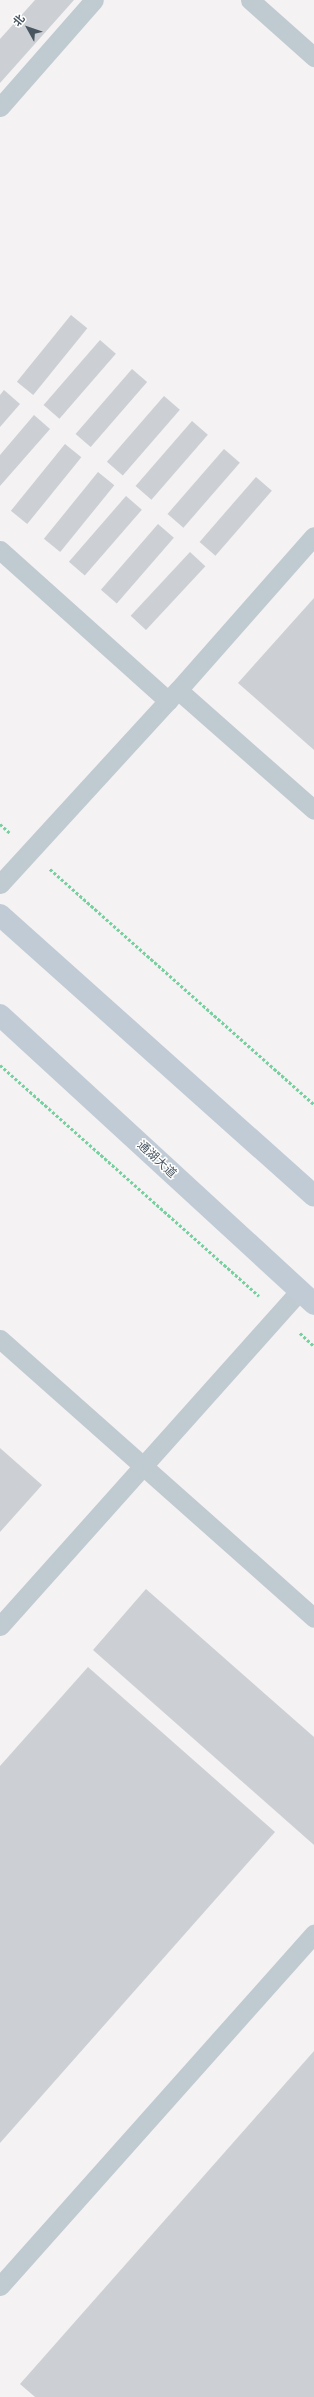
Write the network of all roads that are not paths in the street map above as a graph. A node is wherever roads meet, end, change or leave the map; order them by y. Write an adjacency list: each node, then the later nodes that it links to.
1 (94, 0): 4 (lane)
2 (250, 0): 3 (lane)
3 (314, 57)
4 (0, 106)
5 (314, 536): 7 (lane)
6 (0, 550): 7 (lane)
7 (173, 695): 8 (lane); 9 (lane)
8 (314, 810)
9 (0, 884)
10 (0, 915): 12 (main road)
11 (0, 1015): 13 (main road, 通湖大道)
12 (314, 1196)
13 (307, 1297): 15 (lane)
14 (0, 1339): 15 (lane)
15 (143, 1465): 16 (lane); 17 (lane)
16 (314, 1618)
17 (0, 1626)
18 (314, 1934): 19 (lane)
19 (0, 2286)

